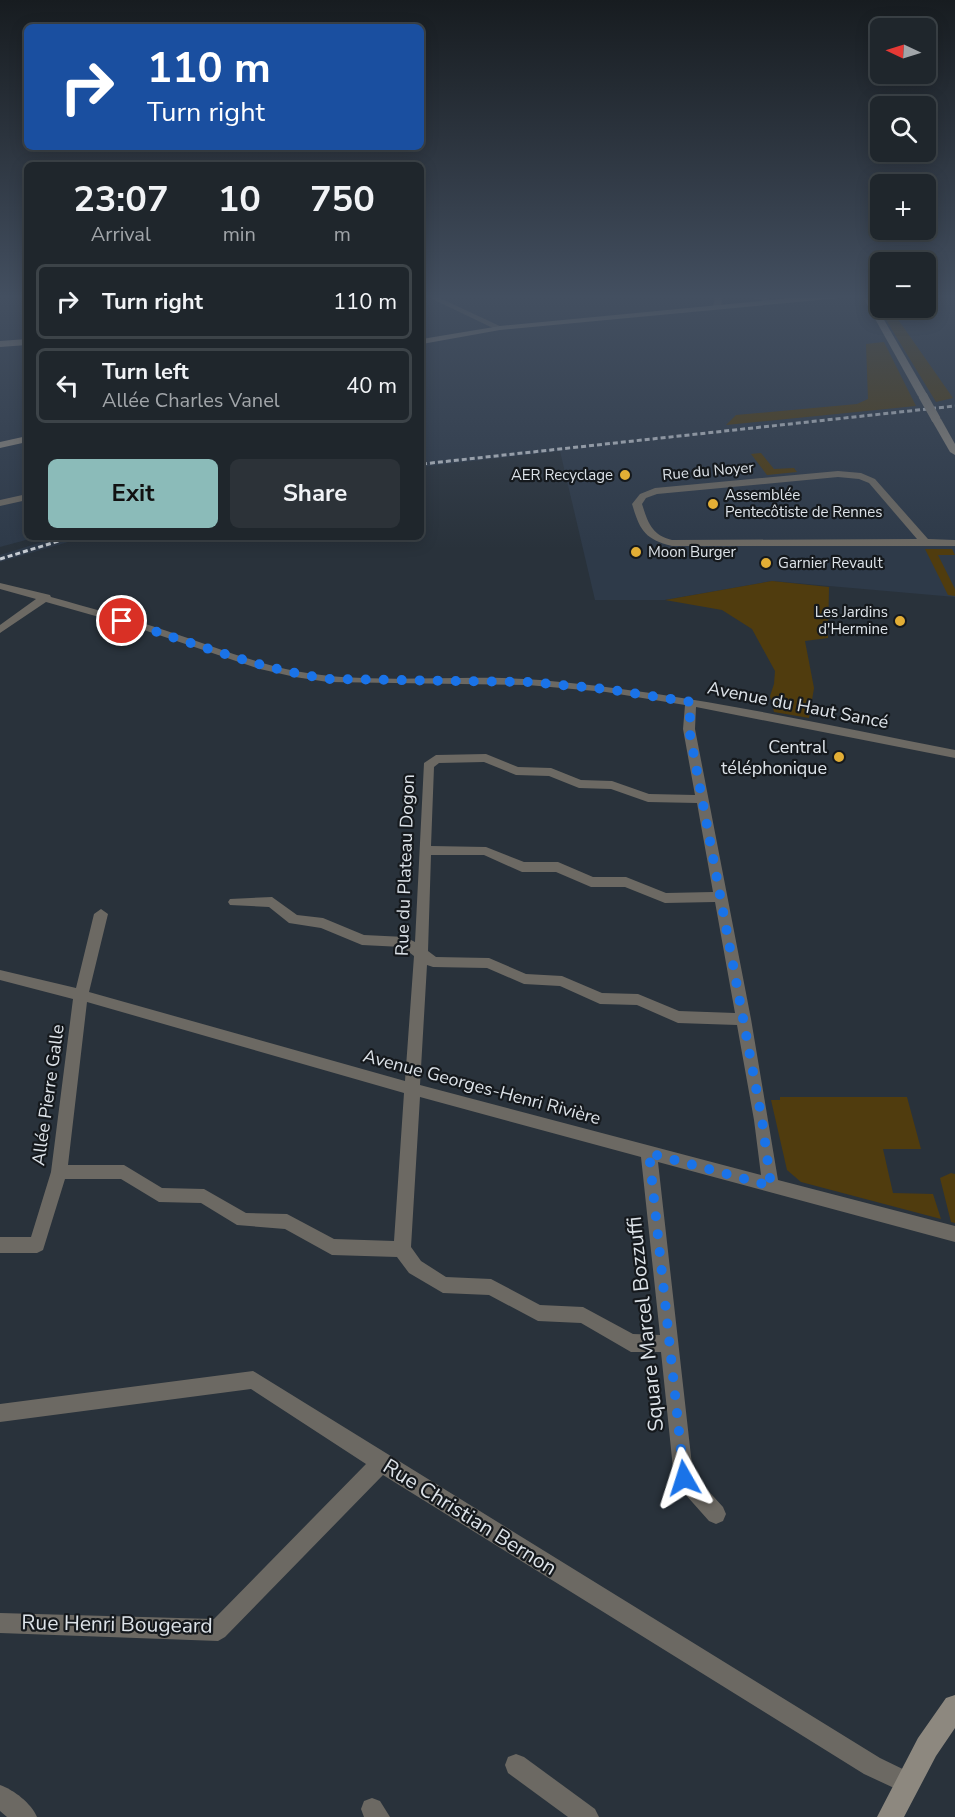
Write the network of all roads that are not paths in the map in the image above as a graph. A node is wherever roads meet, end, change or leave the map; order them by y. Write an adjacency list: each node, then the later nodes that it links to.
1 (915, 379): 4 (street, bridge)
2 (24, 440): 3 (street)
3 (0, 445)
4 (953, 446)
5 (24, 498): 6 (street)
6 (0, 503)
7 (925, 542): 7 (street, Rue du Noyer); 8 (street, Rue du Noyer)
8 (955, 543)
9 (0, 585): 10 (street, Avenue du Haut Sancé)
10 (46, 597): 11 (street); 12 (street, Avenue du Haut Sancé)
11 (0, 630)
12 (691, 702): 13 (street, Avenue du Haut Sancé); 14 (street)
13 (955, 754)
14 (702, 799): 15 (street, Rue du Plateau Dogon); 16 (street)
15 (425, 850): 16 (street); 19 (street, Rue du Plateau Dogon)
16 (720, 897): 22 (street)
17 (235, 902): 19 (street)
18 (101, 914): 21 (street, Allée Pierre Galle)
19 (421, 954): 22 (street); 23 (street, Rue du Plateau Dogon)
20 (0, 975): 21 (street, Avenue Georges-Henri Rivière)
21 (81, 995): 23 (street, Avenue Georges-Henri Rivière); 25 (street, Allée Pierre Galle)
22 (744, 1019): 26 (street)
23 (412, 1089): 24 (street, Avenue Georges-Henri Rivière); 29 (street, Rue du Plateau Dogon)
24 (649, 1153): 26 (street, Avenue Georges-Henri Rivière); 30 (street, Square Marcel Bozzuffi)
25 (59, 1172): 28 (street, Allée Pierre Galle); 29 (street)
26 (771, 1186): 27 (street, Avenue Georges-Henri Rivière)
27 (955, 1234)
28 (0, 1245)
29 (402, 1249): 30 (street)
30 (669, 1344): 33 (street, Square Marcel Bozzuffi)
31 (0, 1413): 32 (street, Rue Christian Bernon)
32 (381, 1462): 34 (street, Rue Henri Bougeard); 37 (street, Rue Christian Bernon)
33 (716, 1514)
34 (0, 1623)
35 (955, 1707): 37 (street)
36 (516, 1765): 40 (street)
37 (907, 1783): 41 (street)
38 (0, 1796): 39 (street)
39 (25, 1817)
40 (587, 1817)
41 (890, 1817)

